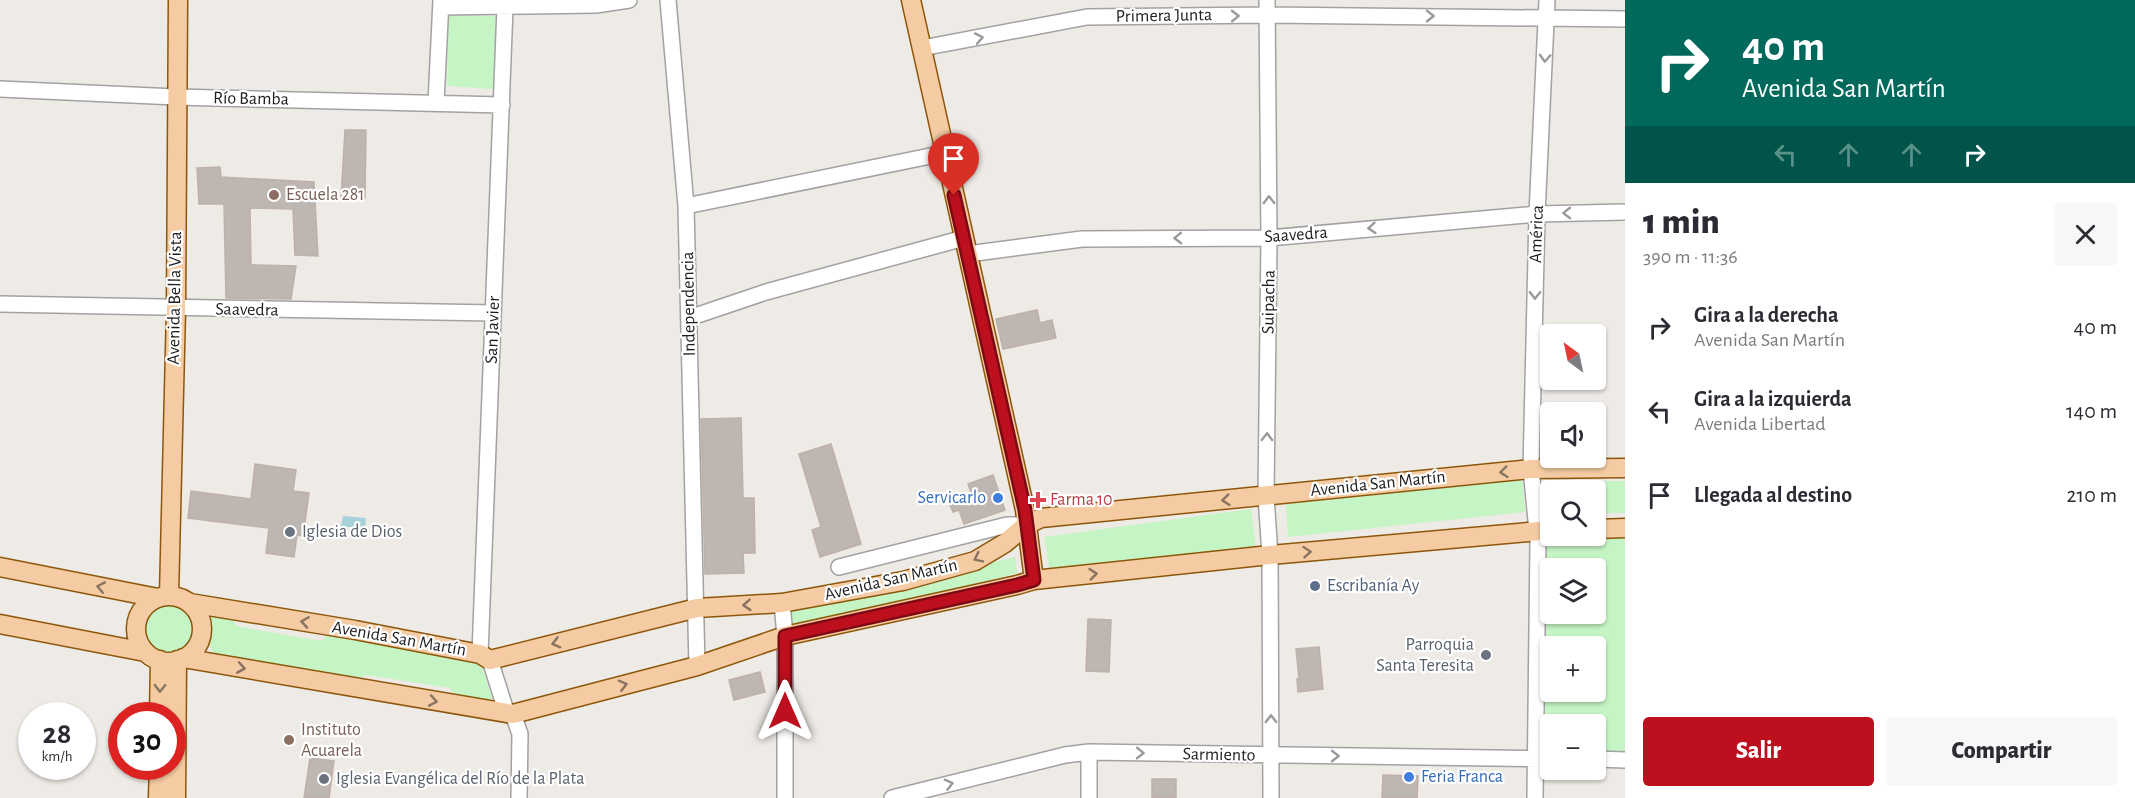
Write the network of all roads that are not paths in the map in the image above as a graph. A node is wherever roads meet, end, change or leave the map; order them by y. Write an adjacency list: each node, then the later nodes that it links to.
1 (178, 0): 13 (main road, Avenida Bella Vista)
2 (629, 0): 7 (street)
3 (668, 0): 17 (street, Independencia)
4 (911, 0): 11 (main road)
5 (1548, 0): 9 (street, América)
6 (441, 4): 7 (street); 14 (street)
7 (505, 7): 15 (street, San Javier)
8 (1267, 8): 9 (street, Primera Junta, one-way to 9); 11 (street, Primera Junta, one-way to 8); 20 (street, Suipacha, one-way to 8)
9 (1548, 17): 10 (street, Primera Junta); 19 (street, América, one-way to 19)
10 (1625, 19)
11 (922, 48): 16 (main road)
12 (0, 89): 13 (street, Río Bamba)
13 (176, 97): 14 (street, Río Bamba); 23 (main road, Avenida Bella Vista)
14 (436, 103): 15 (street, Río Bamba)
15 (502, 105): 24 (street, San Javier)
16 (945, 153): 17 (street); 21 (main road)
17 (687, 206): 25 (street, Independencia)
18 (1625, 212): 19 (street, Saavedra, one-way to 19)
19 (1537, 214): 20 (street, Saavedra, one-way to 20); 27 (street, América, one-way to 27)
20 (1269, 237): 21 (street, Saavedra, one-way to 21); 28 (street, Suipacha, one-way to 20)
21 (966, 246): 25 (street, Saavedra); 30 (main road)
22 (0, 304): 23 (street, Saavedra)
23 (176, 309): 24 (street, Saavedra); 39 (main road, Avenida Bella Vista)
24 (493, 313): 45 (street, San Javier)
25 (689, 318): 42 (street, Independencia)
26 (1625, 468): 27 (main road, Avenida San Martín)
27 (1530, 469): 28 (main road, Avenida San Martín, one-way to 28); 29 (street, América)
28 (1266, 496): 30 (main road, Avenida San Martín, one-way to 30); 35 (street, Suipacha)
29 (1540, 513)
30 (1026, 525): 37 (street); 38 (main road); 41 (main road, Avenida San Martín, one-way to 41)
31 (1625, 528): 32 (main road)
32 (1606, 529)
33 (1540, 530): 35 (main road, Avenida San Martín, one-way to 33)
34 (1544, 546): 50 (street, América)
35 (1270, 555): 38 (main road, Avenida San Martín, one-way to 35); 52 (street, Suipacha, one-way to 35)
36 (0, 567): 39 (main road, one-way to 36)
37 (839, 567)
38 (1034, 580): 44 (main road, Avenida San Martín)
39 (164, 597): 40 (main road); 46 (main road)
40 (190, 603): 45 (main road, Avenida San Martín, one-way to 40); 46 (main road)
41 (782, 603): 42 (main road, Avenida San Martín, one-way to 42); 44 (street)
42 (697, 608): 45 (main road, Avenida San Martín, one-way to 45); 47 (street, Independencia)
43 (0, 624): 46 (main road, Avenida San Martín)
44 (785, 636): 47 (main road, Avenida San Martín); 61 (street)
45 (485, 657): 49 (street, San Javier)
46 (166, 658): 48 (main road, one-way to 48); 49 (main road, Avenida San Martín, one-way to 49); 59 (main road)
47 (697, 666): 49 (main road, Avenida San Martín, one-way to 47)
48 (161, 702)
49 (510, 714): 60 (street, San Javier)
50 (1544, 714)
51 (1089, 752): 52 (street, Sarmiento, one-way to 52); 62 (street, Sarmiento, one-way to 51); 63 (street)
52 (1271, 756): 53 (street, Sarmiento, one-way to 53); 64 (street, Suipacha)
53 (1540, 758)
54 (1606, 759): 55 (street)
55 (1625, 760)
56 (1540, 776): 65 (street, América)
57 (159, 780): 58 (main road)
58 (158, 798)
59 (176, 798)
60 (519, 798)
61 (785, 798)
62 (892, 798)
63 (1089, 798)
64 (1271, 798)
65 (1535, 798)

